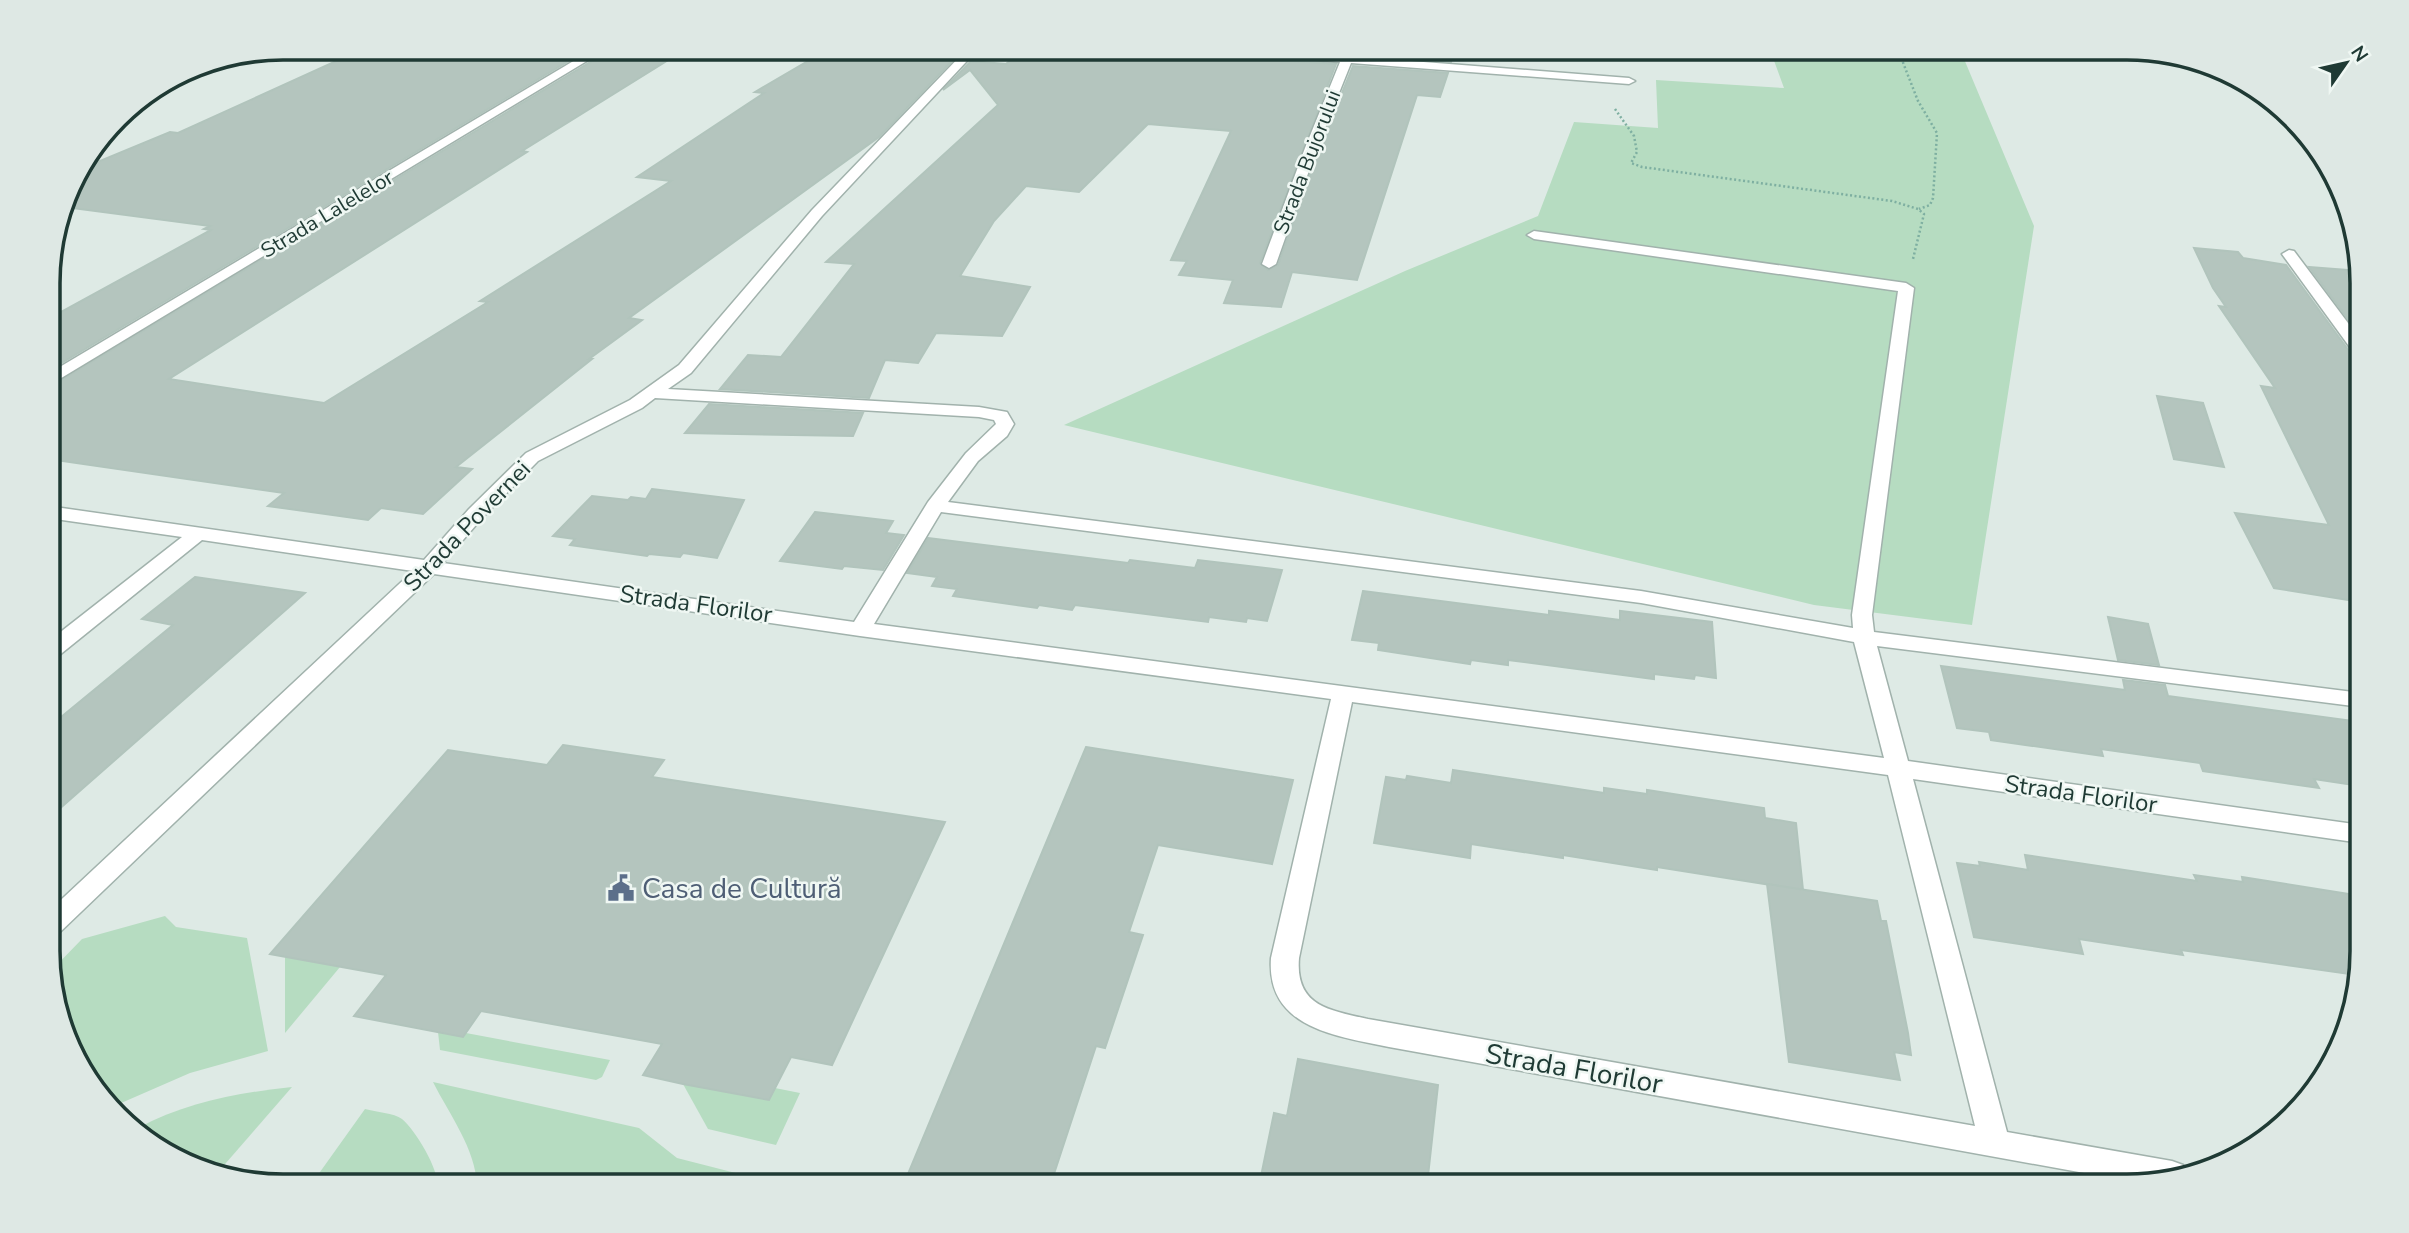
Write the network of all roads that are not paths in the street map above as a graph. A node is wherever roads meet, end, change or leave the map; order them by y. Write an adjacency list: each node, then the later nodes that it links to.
1 (583, 60): 9 (street, Strada Lalelelor)
2 (963, 60): 10 (street, Strada Povernei)
3 (1347, 60): 4 (street); 7 (street, Strada Bujorului)
4 (1629, 81)
5 (1534, 235): 16 (street)
6 (2289, 254): 8 (street)
7 (1269, 264)
8 (2350, 336)
9 (60, 374)
10 (654, 393): 11 (street); 14 (street, Strada Povernei)
11 (935, 506): 15 (street); 16 (street)
12 (60, 514): 13 (street, Strada Florilor)
13 (199, 533): 14 (street, Strada Florilor); 17 (street)
14 (430, 566): 15 (street, Strada Florilor); 22 (street, Strada Povernei)
15 (860, 629): 18 (street, Strada Florilor)
16 (1864, 637): 19 (street); 20 (street)
17 (60, 643)
18 (1343, 693): 20 (street, Strada Florilor); 23 (street, Strada Florilor)
19 (2350, 699)
20 (1897, 768): 21 (street, Strada Florilor); 23 (street)
21 (2350, 832)
22 (60, 917)
23 (1994, 1144): 24 (street, Strada Florilor)
24 (2152, 1171)

